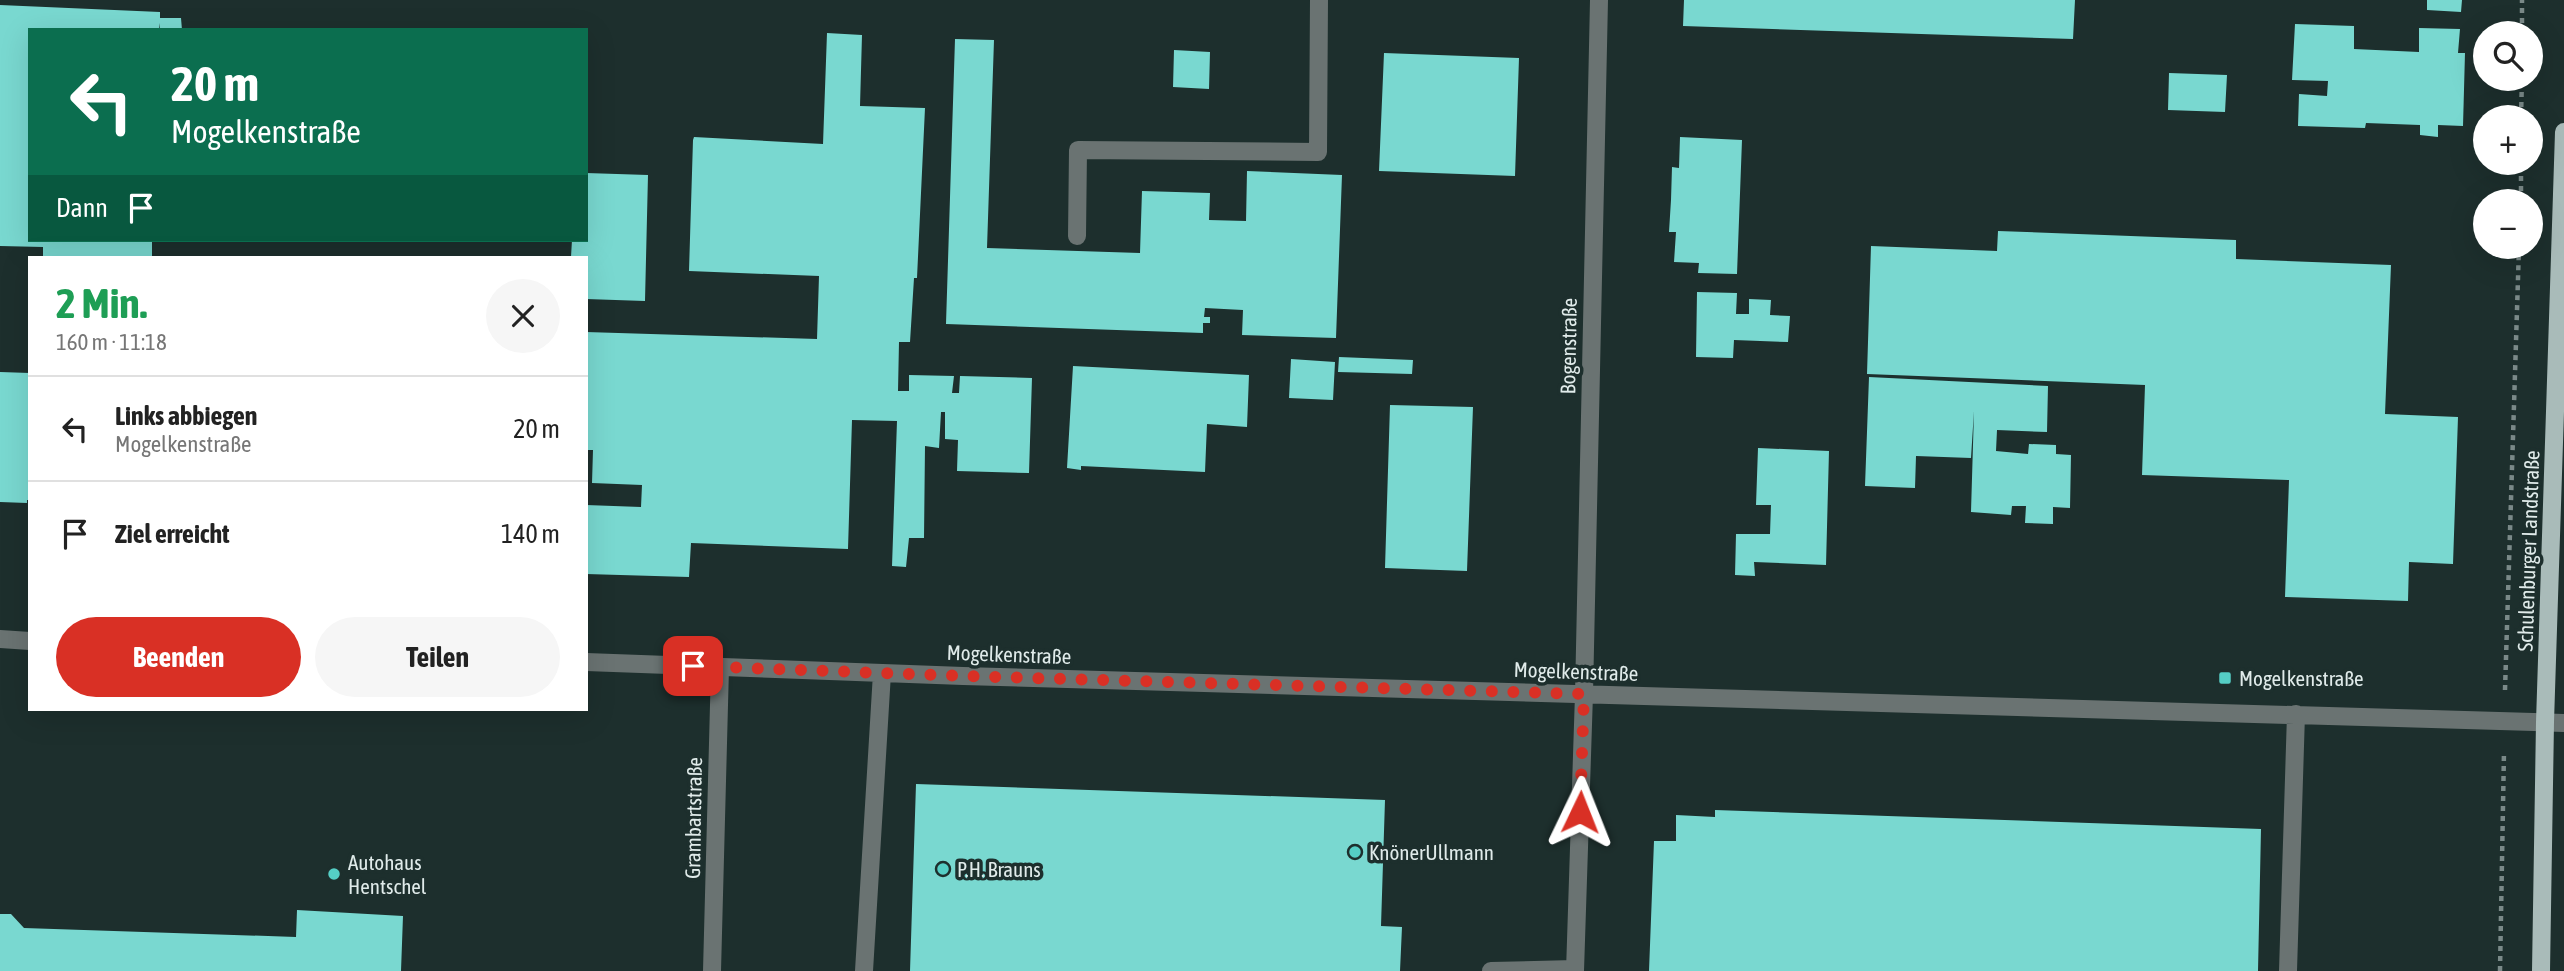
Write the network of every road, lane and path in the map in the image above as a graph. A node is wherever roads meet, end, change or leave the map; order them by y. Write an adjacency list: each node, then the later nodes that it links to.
1 (1319, 0): 6 (street)
2 (1599, 0): 13 (street, Bogenstraße)
3 (2522, 0): 4 (path)
4 (2522, 21)
5 (2564, 132): 16 (main road, Schulenburger Landstraße)
6 (1077, 236)
7 (2519, 259): 15 (path)
8 (0, 639): 9 (street)
9 (28, 640)
10 (588, 662): 11 (street, Mogelkenstraße)
11 (720, 667): 12 (street, Mogelkenstraße); 19 (street, Grambartstraße)
12 (882, 673): 13 (street, Mogelkenstraße); 20 (street)
13 (1584, 694): 14 (street, Mogelkenstraße); 18 (street, Bogenstraße)
14 (2296, 714): 15 (street, Mogelkenstraße); 22 (street)
15 (2504, 720): 16 (street, Mogelkenstraße); 23 (path)
16 (2545, 722): 17 (street, Mogelkenstraße); 24 (main road, Schulenburger Landstraße)
17 (2564, 723)
18 (1575, 970): 21 (street)
19 (712, 971)
20 (864, 971)
21 (1491, 971)
22 (2288, 971)
23 (2500, 971)
24 (2541, 971)

